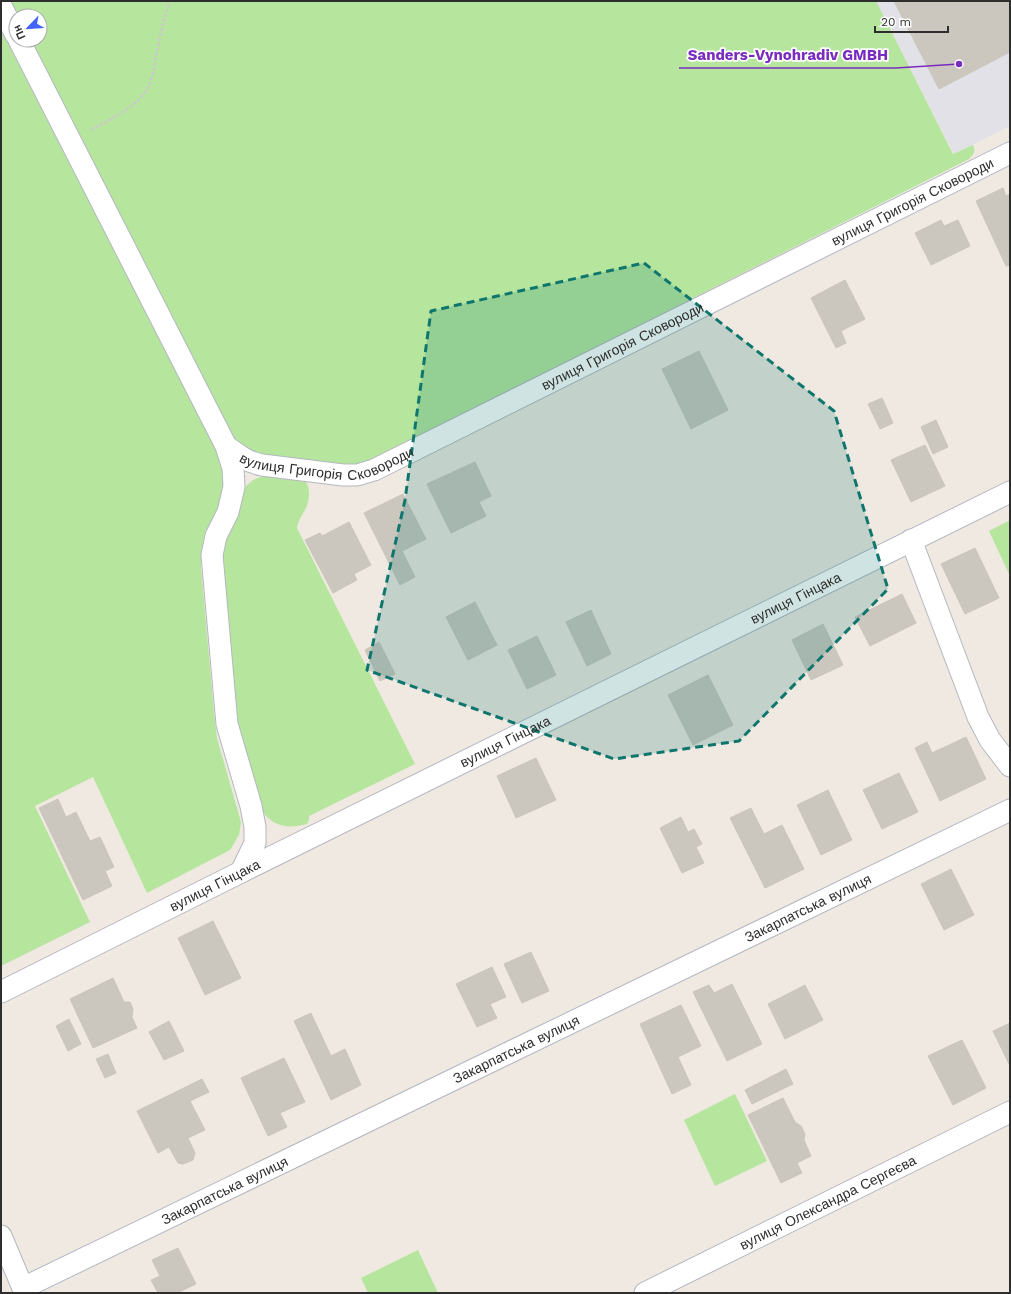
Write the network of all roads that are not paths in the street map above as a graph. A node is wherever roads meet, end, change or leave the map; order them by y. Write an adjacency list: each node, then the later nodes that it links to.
1 (1, 6): 2 (street)
2 (8, 20)
3 (22, 48): 5 (street)
4 (1010, 153): 5 (street, вулиця Григорія Сковороди)
5 (226, 446): 10 (street)
6 (1010, 492): 7 (street, вулиця Гінцака)
7 (911, 540): 8 (street); 10 (street, вулиця Гінцака)
8 (1010, 766)
9 (1010, 810): 14 (street, Закарпатська вулиця)
10 (241, 872): 11 (street, вулиця Гінцака)
11 (1, 992)
12 (1010, 1112): 15 (street, вулиця Олександра Сергеєва)
13 (1, 1236): 14 (street)
14 (24, 1291)
15 (645, 1293)

